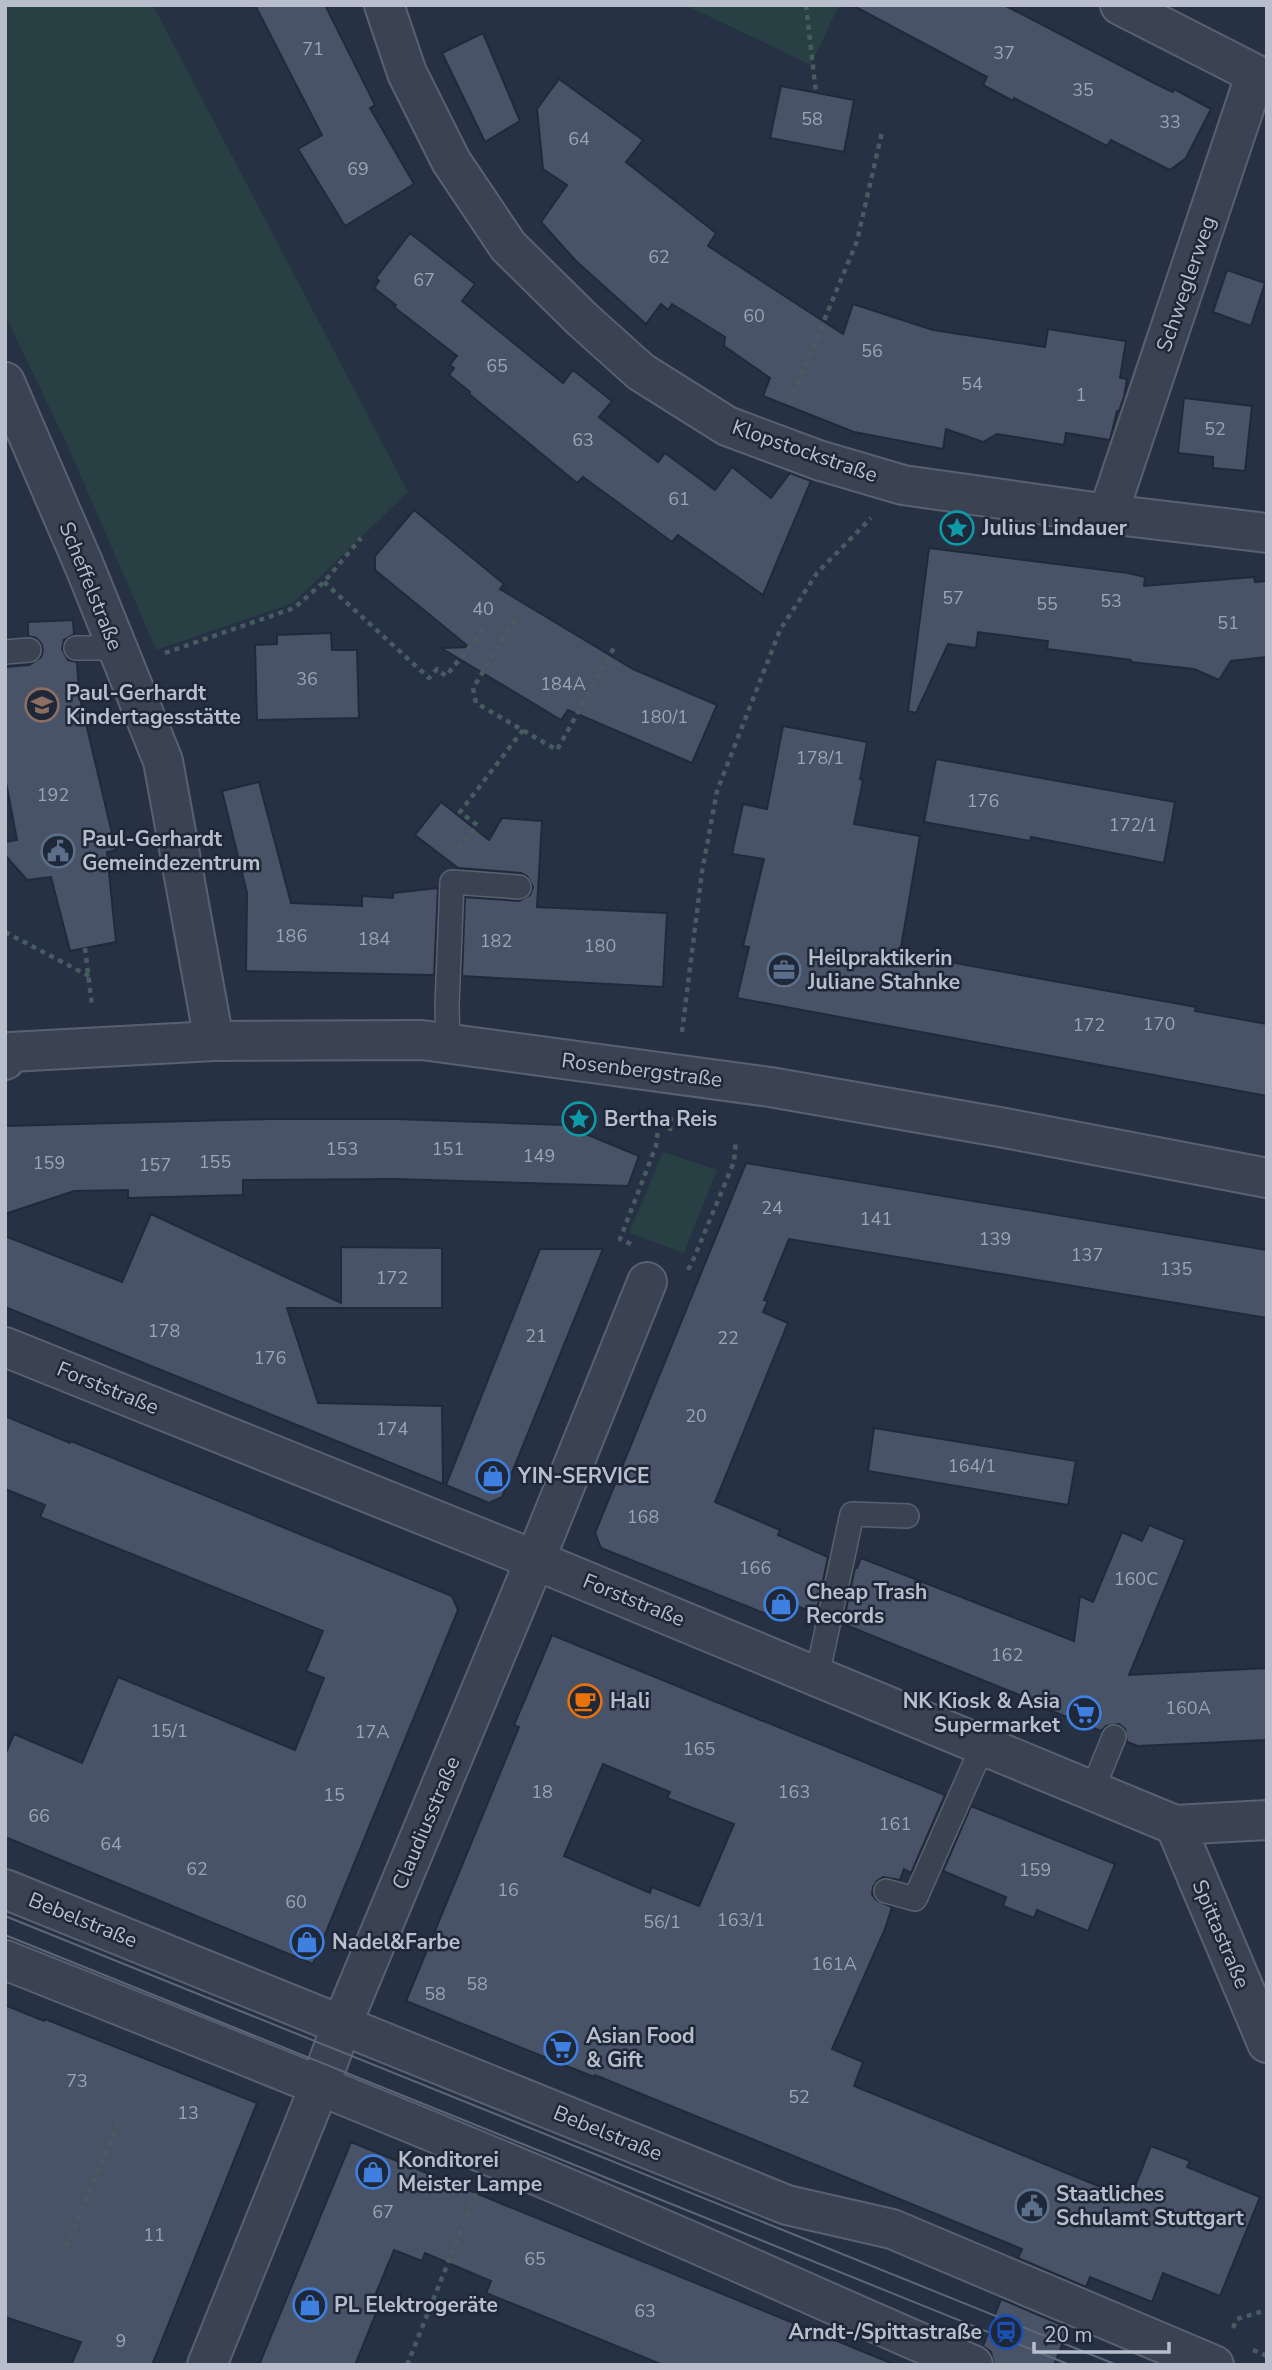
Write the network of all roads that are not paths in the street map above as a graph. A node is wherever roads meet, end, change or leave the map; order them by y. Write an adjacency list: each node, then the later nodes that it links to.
1 (384, 5): 5 (street, Klopstockstraße)
2 (1120, 5): 3 (street)
3 (1263, 70): 5 (street, Schweglerweg)
4 (5, 382): 8 (street, Scheffelstraße)
5 (1108, 514): 6 (street, Klopstockstraße)
6 (1267, 533)
7 (76, 648): 8 (lane)
8 (117, 648): 12 (street, Scheffelstraße)
9 (29, 650): 10 (lane)
10 (5, 652)
11 (519, 887): 13 (lane)
12 (214, 1041): 13 (street, Rosenbergstraße); 14 (street, Rosenbergstraße)
13 (448, 1044): 15 (street, Rosenbergstraße)
14 (8, 1056)
15 (1267, 1178)
16 (647, 1282): 19 (street, Claudiusstraße)
17 (5, 1347): 19 (street, Forststraße)
18 (907, 1516): 20 (lane)
19 (535, 1559): 20 (street, Forststraße); 29 (street, Claudiusstraße)
20 (817, 1676): 22 (street, Forststraße)
21 (1114, 1737): 23 (lane)
22 (983, 1745): 23 (street, Forststraße); 27 (lane)
23 (1091, 1791): 25 (street, Forststraße)
24 (1267, 1820): 25 (street, Forststraße)
25 (1175, 1825): 30 (street, Spittastraße)
26 (5, 1889): 29 (street, Bebelstraße)
27 (886, 1891)
28 (5, 1960): 31 (street)
29 (342, 2024): 31 (street, Claudiusstraße); 34 (street, Bebelstraße)
30 (1267, 2043)
31 (320, 2085): 32 (street, Claudiusstraße); 33 (street)
32 (207, 2365)
33 (973, 2365)
34 (1214, 2365)

